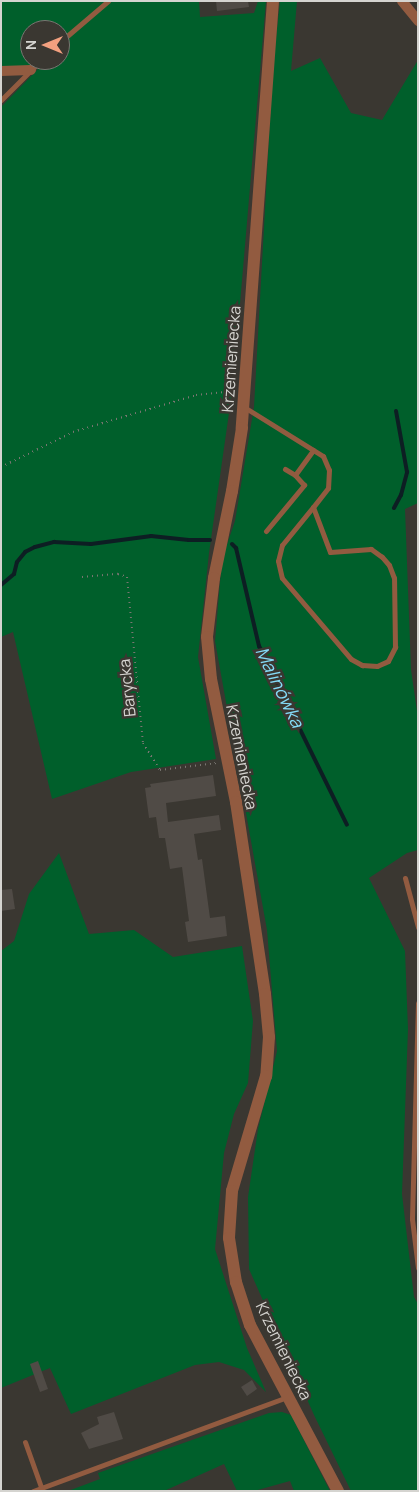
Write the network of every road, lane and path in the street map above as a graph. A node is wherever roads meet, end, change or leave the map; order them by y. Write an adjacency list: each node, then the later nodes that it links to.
1 (108, 1): 5 (lane)
2 (273, 1): 9 (street, Krzemieniecka)
3 (402, 1): 4 (street)
4 (418, 21)
5 (70, 33)
6 (31, 70): 7 (street); 8 (lane)
7 (1, 71)
8 (1, 100)
9 (245, 390): 10 (street, Krzemieniecka); 12 (path)
10 (243, 407): 11 (lane); 18 (street, Krzemieniecka)
11 (313, 450): 14 (lane); 15 (lane)
12 (1, 467)
13 (285, 468): 14 (lane)
14 (295, 475): 16 (lane)
15 (313, 506): 15 (lane)
16 (266, 531)
17 (82, 577): 18 (path, Barycka)
18 (228, 762): 23 (street, Krzemieniecka)
19 (406, 878): 20 (lane)
20 (418, 927)
21 (418, 1002): 22 (lane)
22 (418, 1268)
23 (287, 1396): 25 (lane); 27 (street, Krzemieniecka)
24 (25, 1442): 25 (lane)
25 (42, 1487): 26 (lane)
26 (33, 1491)
27 (338, 1491)

